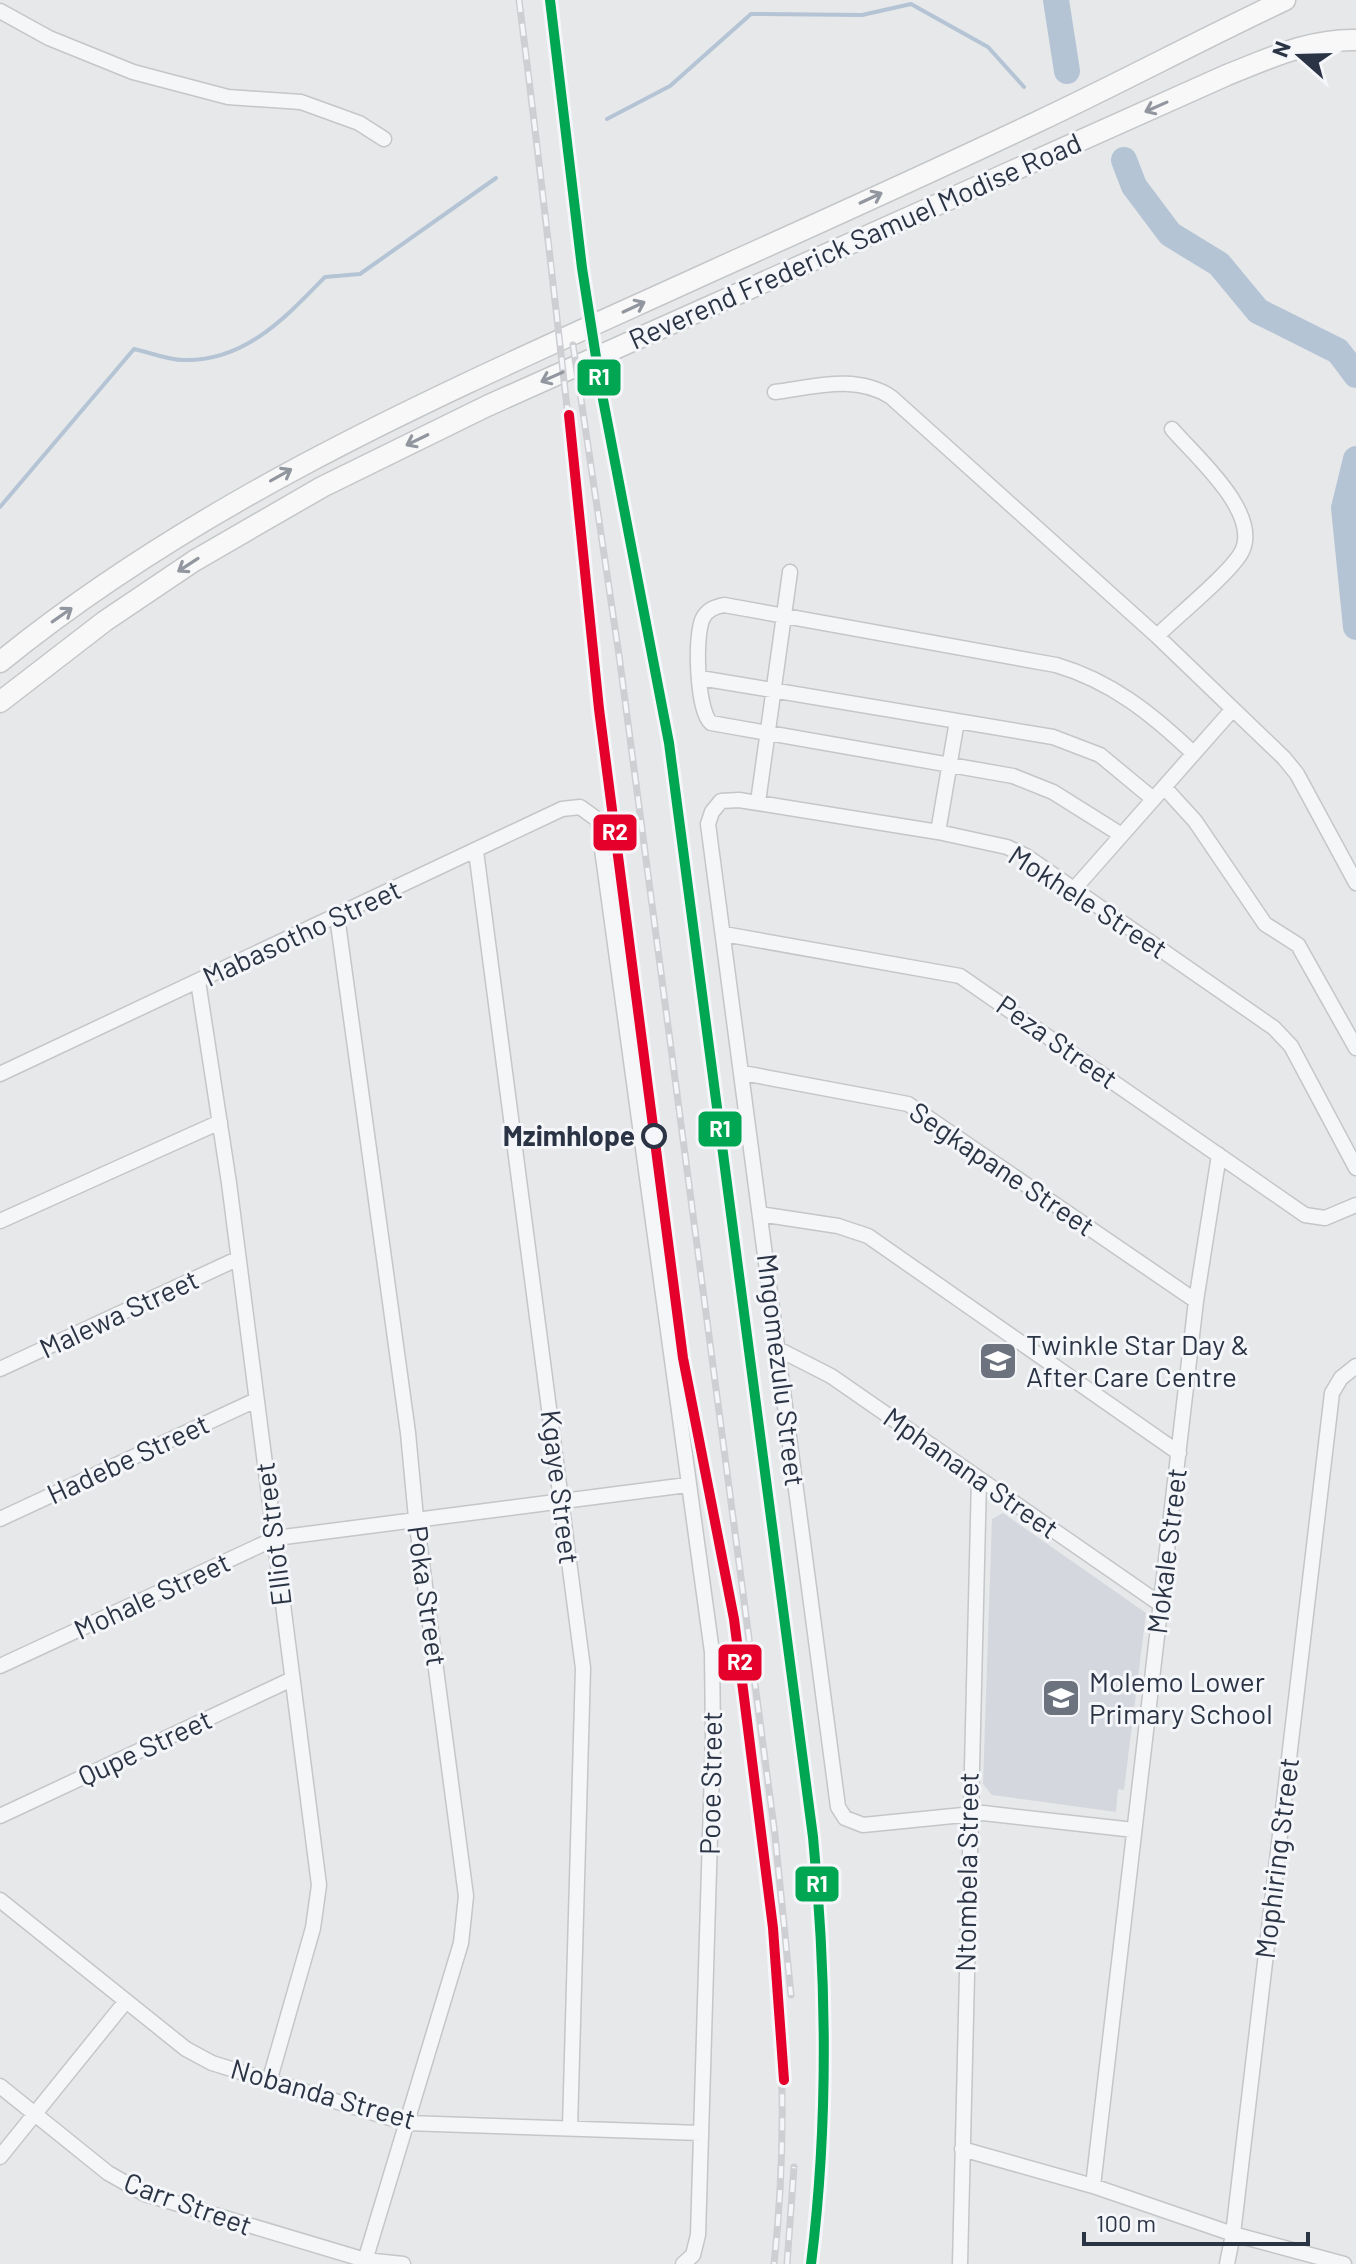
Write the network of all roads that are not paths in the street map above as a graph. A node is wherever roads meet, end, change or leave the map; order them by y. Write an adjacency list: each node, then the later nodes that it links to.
1 (1285, 0): 10 (main road, Reverend Frederick Samuel Modise Road, one-way to 1)
2 (0, 11): 4 (street)
3 (1356, 40): 13 (main road, Reverend Frederick Samuel Modise Road, one-way to 13)
4 (384, 139)
5 (775, 392): 9 (street)
6 (1172, 429): 9 (street)
7 (790, 572): 8 (street)
8 (784, 617): 11 (street); 12 (street); 17 (street)
9 (1157, 636): 14 (street)
10 (0, 662)
11 (700, 678): 12 (street); 16 (street)
12 (774, 690): 15 (street); 16 (street)
13 (0, 702)
14 (1233, 709): 17 (street); 27 (street)
15 (957, 721): 18 (street); 20 (street)
16 (768, 734): 18 (street); 22 (street)
17 (1193, 753): 19 (street)
18 (950, 765): 24 (street); 25 (street)
19 (1164, 787): 20 (street); 32 (street)
20 (1152, 798): 25 (street)
21 (721, 801): 22 (street, Mokhele Street); 30 (street, Mngomezulu Street)
22 (758, 802): 24 (street, Mokhele Street)
23 (600, 824): 26 (street, Mabasotho Street); 49 (street, Pooe Street)
24 (938, 832): 28 (street, Mokhele Street)
25 (1120, 834): 28 (street)
26 (476, 851): 29 (street, Mabasotho Street); 50 (street, Kgaye Street)
27 (1356, 883)
28 (1075, 888): 37 (street, Mokhele Street)
29 (337, 916): 31 (street, Mabasotho Street); 51 (street, Poka Street)
30 (724, 934): 33 (street, Mngomezulu Street); 36 (street, Peza Street)
31 (198, 981): 34 (street, Mabasotho Street); 35 (street, Elliot Street)
32 (1356, 1048)
33 (743, 1073): 39 (street, Mngomezulu Street); 42 (street, Segkapane Street)
34 (0, 1074)
35 (220, 1122): 40 (street); 41 (street, Elliot Street)
36 (1219, 1155): 38 (street, Peza Street); 42 (street, Mokale Street)
37 (1356, 1168)
38 (1356, 1205)
39 (760, 1214): 43 (street, Mngomezulu Street); 47 (street)
40 (0, 1221)
41 (237, 1259): 45 (street, Malewa Street); 46 (street, Elliot Street)
42 (1196, 1301): 47 (street, Mokale Street)
43 (778, 1349): 48 (street, Mphanana Street); 57 (street, Mngomezulu Street)
44 (1356, 1366): 71 (street, Mophiring Street)
45 (0, 1369)
46 (256, 1400): 52 (street, Hadebe Street); 53 (street, Elliot Street)
47 (1179, 1453): 54 (street, Mokale Street)
48 (979, 1479): 54 (street, Mphanana Street); 57 (street, Ntombela Street)
49 (687, 1485): 50 (street, Mohale Street); 67 (street, Pooe Street)
50 (562, 1502): 51 (street, Mohale Street); 66 (street, Kgaye Street)
51 (416, 1518): 53 (street, Mohale Street); 65 (street, Poka Street)
52 (0, 1519)
53 (276, 1538): 55 (street, Mohale Street); 56 (street, Elliot Street)
54 (1160, 1604): 59 (street, Mokale Street)
55 (0, 1666)
56 (290, 1680): 58 (street, Qupe Street); 62 (street, Elliot Street)
57 (968, 1815): 59 (street); 68 (street, Ntombela Street)
58 (0, 1816)
59 (1134, 1830): 70 (street, Mokale Street)
60 (0, 1900): 61 (street, Nobanda Street)
61 (126, 2001): 62 (street, Nobanda Street); 64 (street)
62 (269, 2082): 65 (street, Nobanda Street)
63 (0, 2086): 64 (street, Carr Street)
64 (35, 2114): 69 (street); 72 (street, Carr Street)
65 (406, 2123): 66 (street, Nobanda Street); 72 (street, Poka Street)
66 (570, 2127): 67 (street, Nobanda Street)
67 (701, 2133): 74 (street, Pooe Street)
68 (962, 2149): 70 (street); 75 (street, Ntombela Street)
69 (0, 2157)
70 (1093, 2186): 71 (street)
71 (1233, 2234): 76 (street, Mophiring Street); 77 (street)
72 (364, 2262): 73 (street, Carr Street)
73 (403, 2264)
74 (683, 2264)
75 (960, 2264)
76 (1227, 2264)
77 (1344, 2264)

